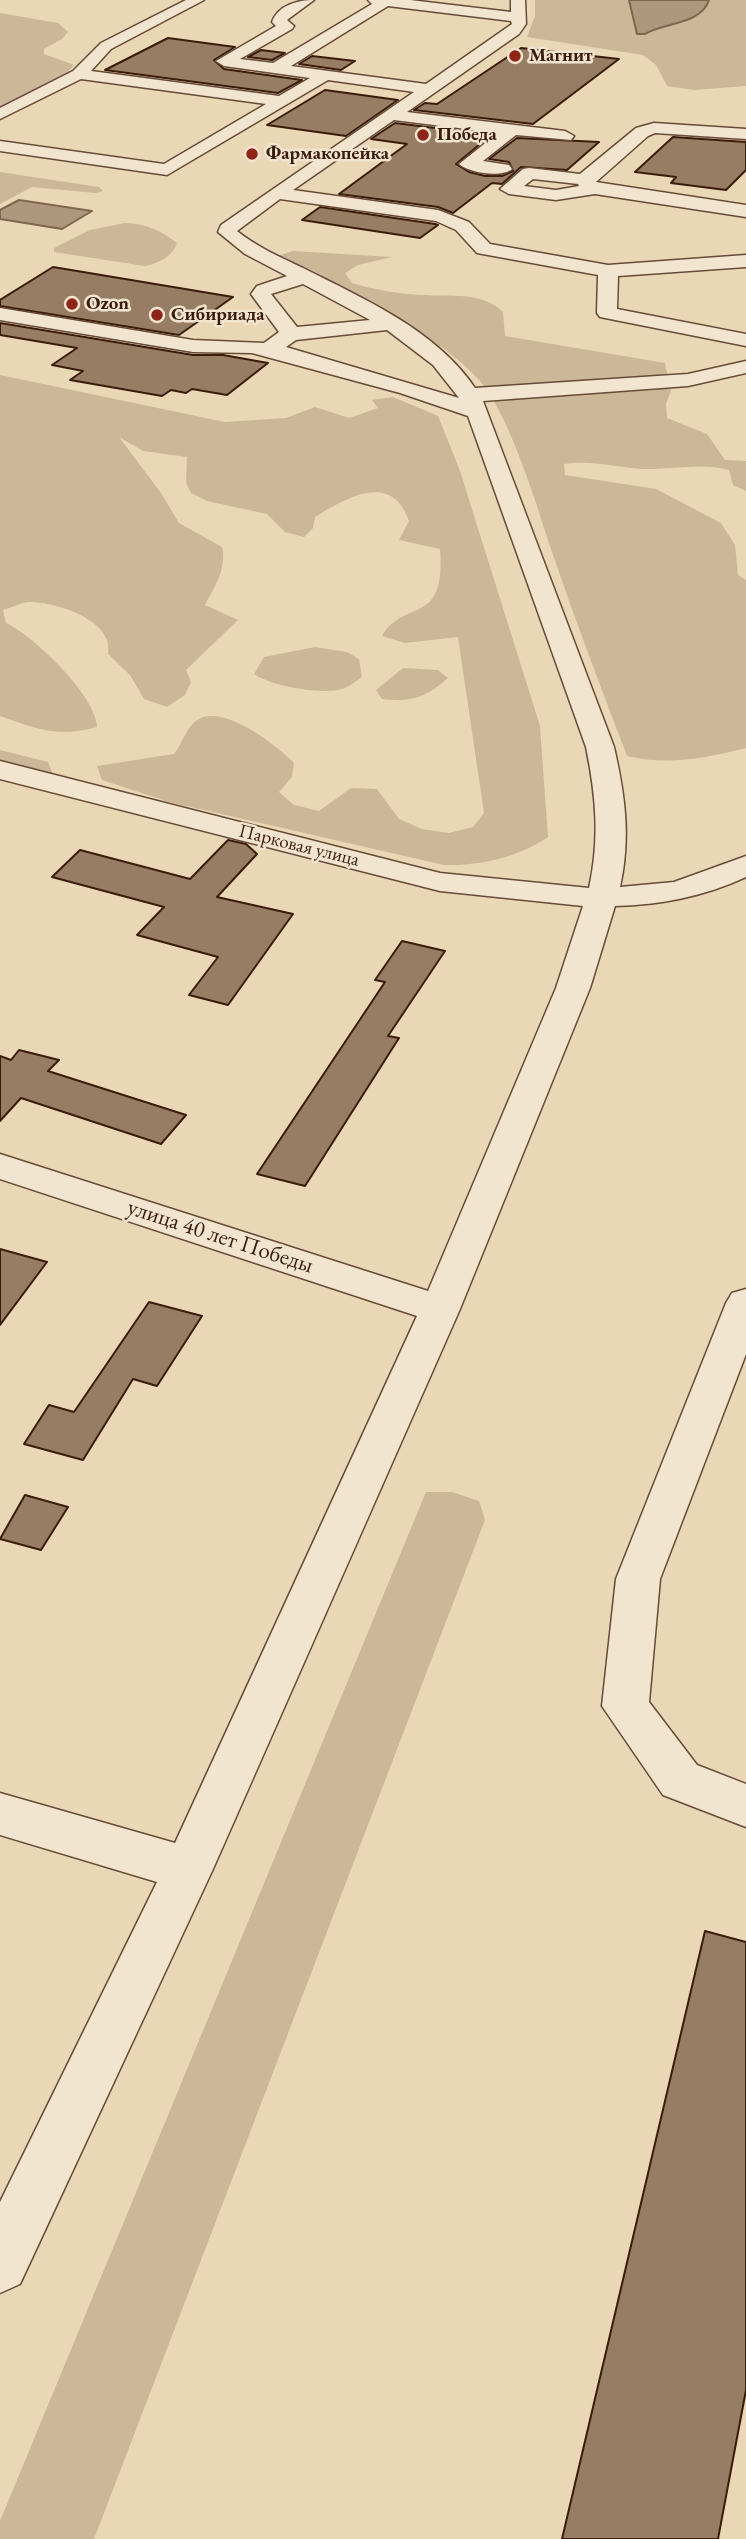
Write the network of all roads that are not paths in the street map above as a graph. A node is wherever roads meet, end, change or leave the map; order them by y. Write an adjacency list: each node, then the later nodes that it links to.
1 (197, 0): 7 (street)
2 (307, 0): 6 (street)
3 (501, 0): 5 (street)
4 (381, 1): 5 (street); 6 (street)
5 (519, 7): 9 (street)
6 (274, 69): 8 (street)
7 (79, 74): 10 (street); 11 (street)
8 (324, 76): 9 (street); 10 (street)
9 (426, 89): 12 (street)
10 (282, 101): 16 (street)
11 (0, 114)
12 (391, 115): 13 (street); 18 (street)
13 (512, 130): 15 (street); 17 (street)
14 (746, 134): 19 (street)
15 (565, 136)
16 (0, 146)
17 (503, 169)
18 (275, 193): 21 (street); 22 (street)
19 (746, 211)
20 (746, 261): 21 (street)
21 (608, 271): 26 (street)
22 (304, 277): 24 (street); 25 (street)
23 (0, 314): 27 (street)
24 (389, 324): 25 (street); 29 (street)
25 (291, 334): 27 (street)
26 (746, 340)
27 (280, 353): 29 (street)
28 (746, 367): 29 (street)
29 (474, 403): 32 (street)
30 (0, 770): 32 (street, Парковая улица)
31 (742, 875): 32 (street, Парковая улица)
32 (602, 898): 35 (street)
33 (0, 1166): 35 (street, улица 40 лет Победы)
34 (746, 1303): 36 (street)
35 (440, 1308): 38 (street)
36 (746, 1805)
37 (0, 1814): 38 (street)
38 (188, 1868): 39 (street)
39 (0, 2264)

